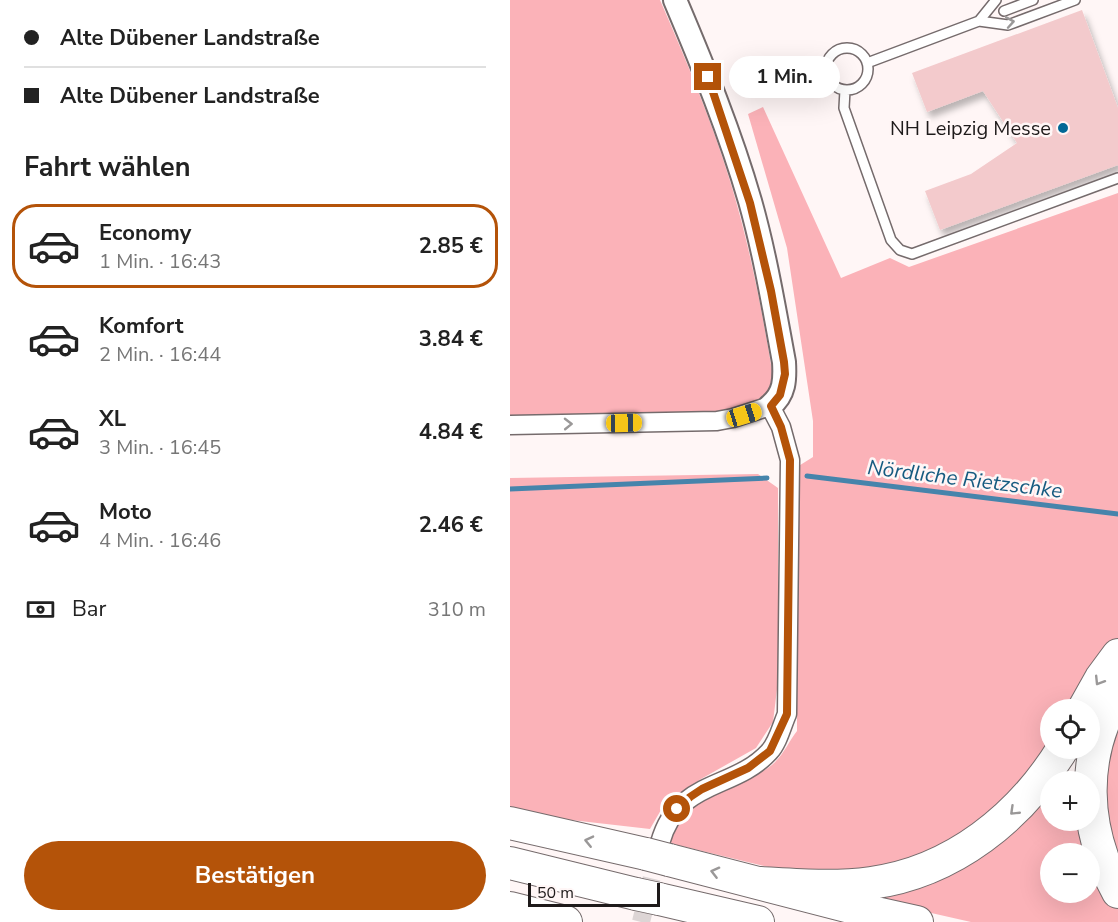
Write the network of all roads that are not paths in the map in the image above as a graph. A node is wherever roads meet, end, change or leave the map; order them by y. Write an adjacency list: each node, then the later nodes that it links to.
1 (675, 0): 10 (street)
2 (996, 0): 6 (lane)
3 (1033, 0): 5 (lane)
4 (1075, 0): 6 (lane, one-way to 4)
5 (1004, 11)
6 (979, 21): 7 (lane)
7 (867, 63): 8 (lane); 8 (lane)
8 (845, 90): 9 (lane)
9 (1118, 178)
10 (771, 406): 11 (street, one-way to 10); 17 (street)
11 (510, 425)
12 (1118, 655): 14 (highway, one-way to 14)
13 (1118, 693): 20 (highway)
14 (1089, 699)
15 (1055, 759): 19 (highway, one-way to 19)
16 (510, 823): 17 (highway, one-way to 16)
17 (658, 852): 19 (highway, one-way to 17)
18 (510, 863): 23 (highway)
19 (761, 883): 24 (highway)
20 (1118, 892)
21 (510, 908): 22 (highway)
22 (566, 922)
23 (758, 922)
24 (917, 922)

